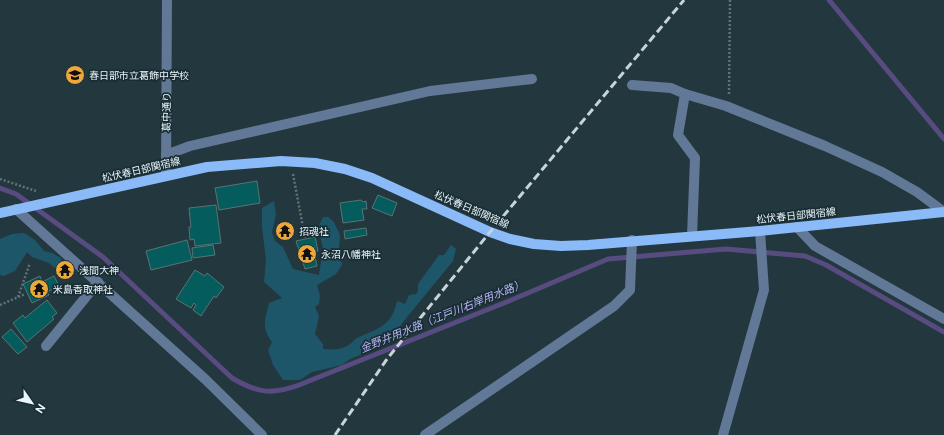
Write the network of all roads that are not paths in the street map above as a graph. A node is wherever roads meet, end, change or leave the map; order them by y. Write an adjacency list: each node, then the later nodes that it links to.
1 (167, 0): 5 (street, 葛中通り)
2 (532, 79): 5 (street)
3 (632, 85): 4 (street)
4 (685, 94): 8 (street); 12 (street)
5 (166, 155): 6 (street, 葛中通り)
6 (166, 176): 7 (main road, 松伏春日部関宿線); 13 (main road, 松伏春日部関宿線)
7 (16, 209): 9 (main road, 松伏春日部関宿線); 14 (street)
8 (944, 212): 10 (main road, 松伏春日部関宿線)
9 (0, 213)
10 (797, 227): 11 (main road, 松伏春日部関宿線); 15 (street)
11 (760, 231): 12 (main road, 松伏春日部関宿線); 19 (street)
12 (692, 236): 13 (main road, 松伏春日部関宿線)
13 (632, 240): 18 (street)
14 (98, 282): 16 (street); 17 (street)
15 (944, 319)
16 (46, 346)
17 (262, 435)
18 (425, 435)
19 (722, 435)

